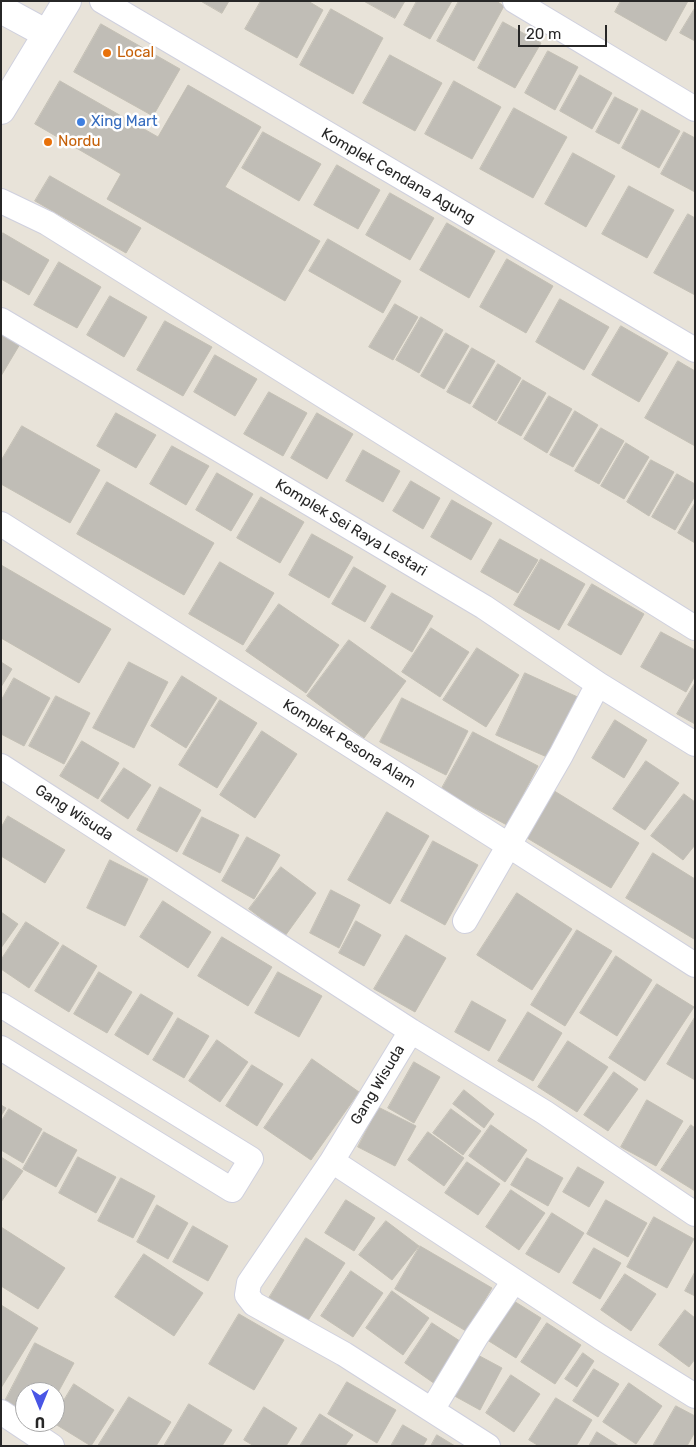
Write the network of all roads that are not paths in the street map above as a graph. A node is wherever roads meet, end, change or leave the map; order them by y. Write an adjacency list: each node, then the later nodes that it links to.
1 (67, 1): 5 (street)
2 (102, 1): 10 (street, Komplek Cendana Agung)
3 (516, 1): 7 (street)
4 (9, 13): 5 (street)
5 (47, 34): 6 (street)
6 (2, 107)
7 (695, 108)
8 (1, 202): 12 (street)
9 (1, 320): 13 (street, Komplek Sei Raya Lestari)
10 (695, 350)
11 (1, 524): 16 (street, Komplek Pesona Alam)
12 (695, 628)
13 (598, 684): 14 (street, Komplek Sei Raya Lestari); 16 (street)
14 (695, 744)
15 (1, 766): 20 (street, Gang Wisuda)
16 (508, 845): 17 (street); 18 (street, Komplek Pesona Alam)
17 (465, 921)
18 (695, 965)
19 (1, 1005): 21 (street)
20 (411, 1031): 22 (street, Gang Wisuda); 23 (street)
21 (1, 1048)
22 (332, 1161): 24 (street); 26 (street, Gang Wisuda)
23 (695, 1214)
24 (514, 1281): 25 (street); 26 (street)
25 (695, 1396)
26 (432, 1410): 29 (street, Gang Wisuda)
27 (1, 1412): 28 (street)
28 (52, 1446)
29 (488, 1446)

